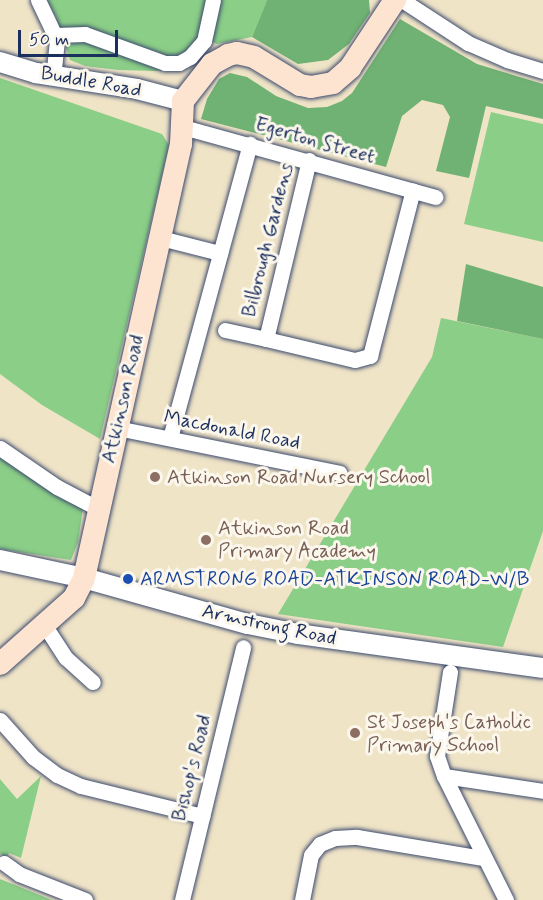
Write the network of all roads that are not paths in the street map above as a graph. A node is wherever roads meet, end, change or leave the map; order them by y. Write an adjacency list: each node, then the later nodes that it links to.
1 (38, 0): 5 (street)
2 (213, 0): 5 (street)
3 (396, 0): 9 (main road)
4 (402, 0): 7 (street)
5 (56, 35): 8 (street)
6 (0, 62): 8 (street, Buddle Road)
7 (543, 71)
8 (53, 76): 9 (street, Buddle Road)
9 (183, 101): 10 (main road, Atkinson Road)
10 (183, 127): 11 (street, Egerton Street); 15 (main road, Atkinson Road)
11 (250, 144): 12 (street, Egerton Street); 16 (street)
12 (309, 160): 13 (street, Egerton Street); 18 (street, Bilbrough Gardens)
13 (413, 190): 14 (street, Egerton Street); 18 (street, Bilbrough Gardens)
14 (435, 197)
15 (161, 238): 16 (street); 19 (main road, Atkinson Road)
16 (220, 253): 20 (street)
17 (225, 330): 18 (street)
18 (266, 339)
19 (117, 428): 20 (street, Macdonald Road); 23 (main road, Atkinson Road)
20 (170, 438): 22 (street, Macdonald Road)
21 (0, 448): 23 (street)
22 (340, 473)
23 (97, 508): 25 (main road, Atkinson Road)
24 (0, 560): 25 (street, Armstrong Road)
25 (84, 578): 26 (main road, Atkinson Road); 29 (street, Armstrong Road)
26 (45, 626): 28 (main road, Atkinson Road); 31 (street)
27 (243, 646): 35 (street, Bishop's Road)
28 (0, 664)
29 (543, 668)
30 (450, 672): 33 (street)
31 (93, 682)
32 (0, 720): 35 (street)
33 (444, 776): 34 (street); 36 (street)
34 (543, 791)
35 (202, 816): 39 (street, Bishop's Road)
36 (483, 858): 40 (street); 41 (street)
37 (4, 863): 38 (street)
38 (85, 900)
39 (182, 900)
40 (302, 900)
41 (506, 900)

